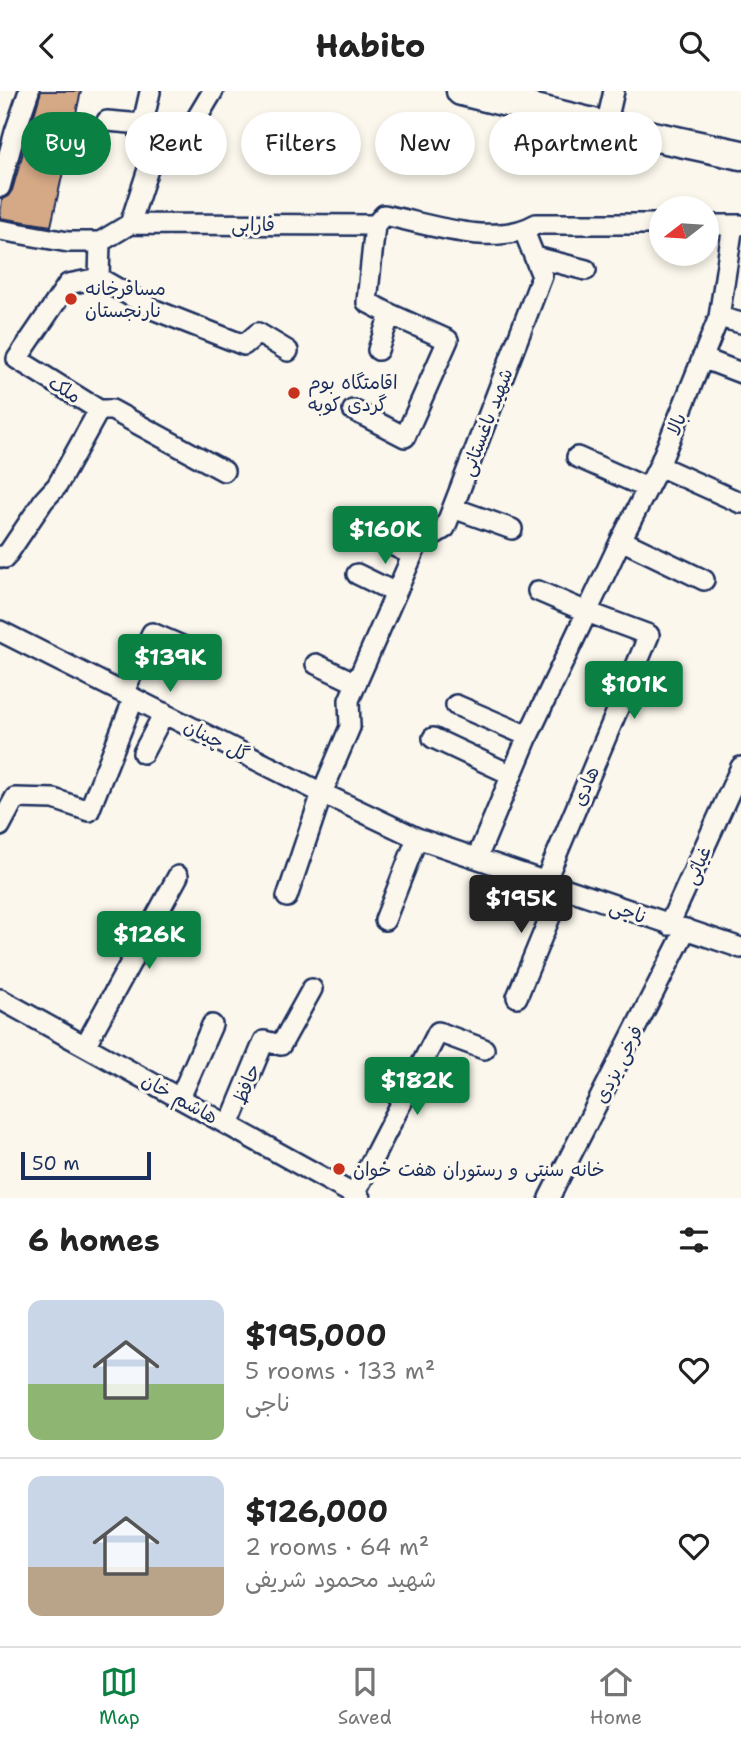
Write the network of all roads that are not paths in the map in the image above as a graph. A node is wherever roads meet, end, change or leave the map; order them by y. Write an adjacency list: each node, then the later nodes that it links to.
1 (29, 91): 13 (street)
2 (213, 91): 7 (street)
3 (461, 91): 8 (main road)
4 (614, 91): 9 (street)
5 (150, 92): 6 (street)
6 (145, 112)
7 (200, 112)
8 (548, 112)
9 (609, 112)
10 (662, 138): 11 (main road)
11 (741, 155)
12 (146, 175): 14 (street)
13 (0, 187)
14 (130, 223): 16 (street, فارابی); 21 (street)
15 (649, 224): 20 (street)
16 (375, 225): 20 (street, فارابی); 25 (street)
17 (719, 225): 18 (street)
18 (737, 225): 26 (street, بالا)
19 (0, 230): 21 (street)
20 (524, 230): 22 (street, شهید باغستانی)
21 (100, 242): 24 (street)
22 (535, 257): 23 (street); 39 (street, شهید باغستانی)
23 (586, 270)
24 (99, 278): 29 (street); 32 (street, ملک)
25 (390, 314): 28 (street); 33 (street)
26 (719, 317): 27 (street); 30 (street, بالا)
27 (741, 323)
28 (378, 350)
29 (288, 351)
30 (702, 358): 31 (street); 35 (street, بالا)
31 (741, 373)
32 (99, 410): 36 (street); 44 (street, ملک)
33 (353, 410)
34 (577, 457): 37 (street)
35 (659, 466): 37 (street, بالا); 38 (street)
36 (224, 471)
37 (648, 488): 42 (street, بالا)
38 (741, 503)
39 (453, 508): 40 (street); 43 (street, شهید باغستانی)
40 (512, 529)
41 (370, 534): 43 (street)
42 (621, 540): 46 (street); 49 (street, بالا)
43 (412, 555): 48 (street, شهید باغستانی)
44 (0, 556)
45 (357, 574): 48 (street)
46 (704, 580)
47 (538, 591): 49 (street)
48 (396, 593): 53 (street, شهید باغستانی)
49 (587, 612): 57 (street, بالا); 67 (street, هادی)
50 (0, 631): 54 (street, گل چینان)
51 (189, 649): 54 (street)
52 (316, 664): 53 (street)
53 (356, 683): 62 (street, شهید باغستانی)
54 (128, 695): 56 (street, گل چینان); 63 (street)
55 (456, 705): 57 (street)
56 (164, 713): 59 (street); 62 (street, گل چینان)
57 (528, 736): 61 (street, بالا)
58 (433, 738): 61 (street)
59 (143, 753)
60 (741, 767): 70 (street, غیاثی)
61 (512, 775): 65 (street, بالا)
62 (322, 793): 64 (street, ناجی); 68 (street, شهید باغستانی)
63 (0, 826)
64 (417, 838): 65 (street, ناجی); 69 (street)
65 (477, 858): 67 (street, ناجی)
66 (178, 876): 76 (street)
67 (553, 885): 70 (street, ناجی); 73 (street)
68 (287, 897)
69 (385, 920)
70 (678, 927): 71 (street, ناجی); 81 (street, فرخی یزدی)
71 (740, 946)
72 (312, 989): 79 (street, حافظ)
73 (517, 997)
74 (0, 999): 76 (street, هاشم خان)
75 (212, 1025): 78 (street)
76 (85, 1046): 78 (street, هاشم خان)
77 (484, 1049): 80 (street)
78 (180, 1098): 79 (street, هاشم خان)
79 (229, 1125): 80 (street, هاشم خان)
80 (357, 1196)
81 (550, 1198)

